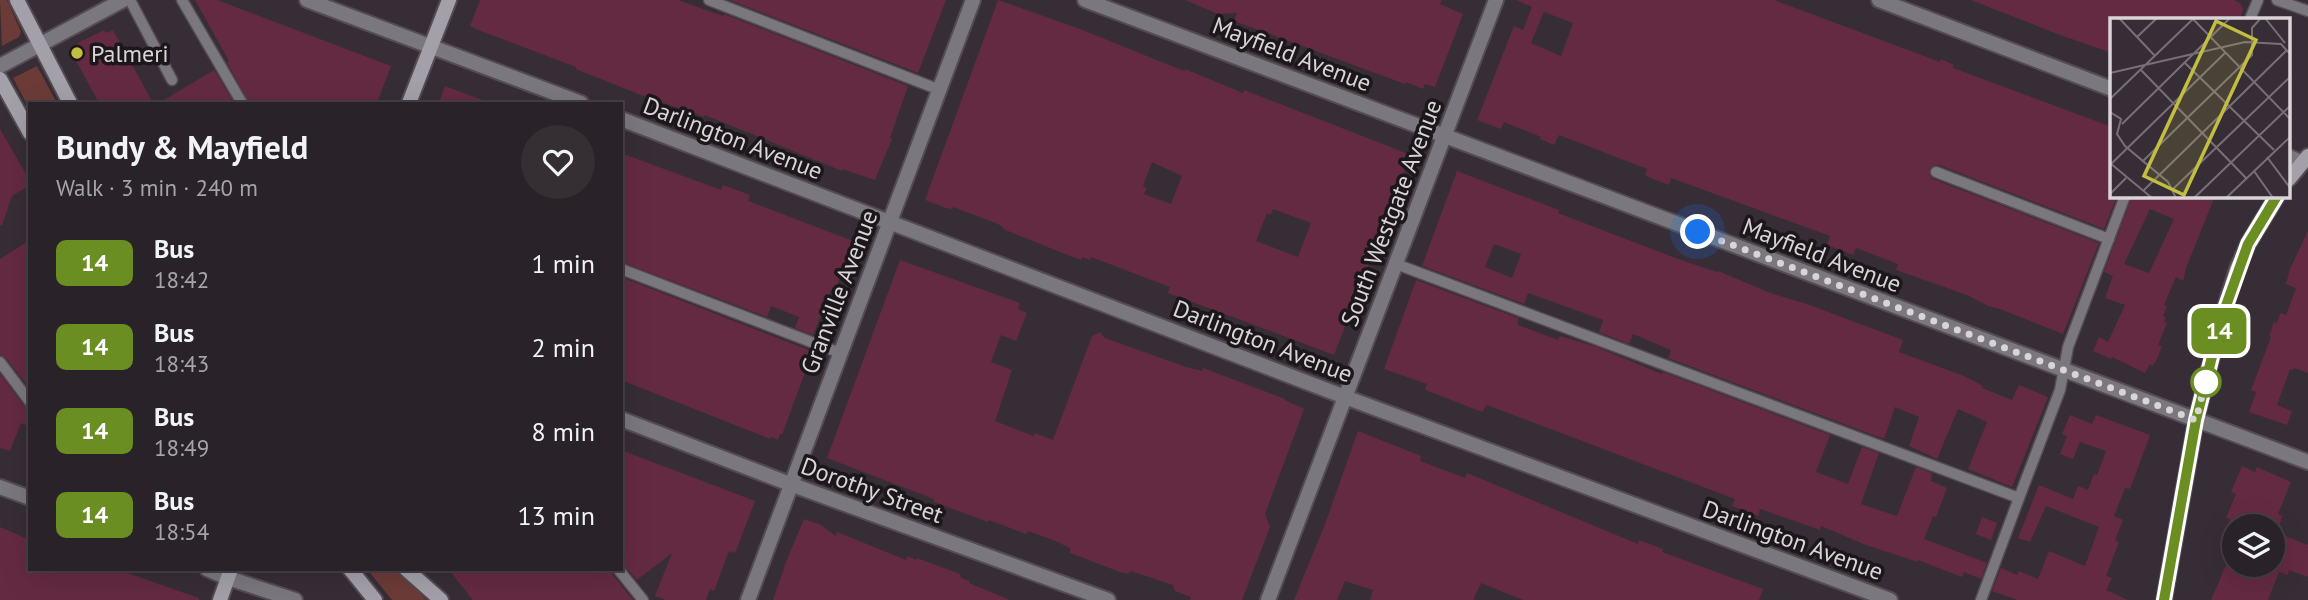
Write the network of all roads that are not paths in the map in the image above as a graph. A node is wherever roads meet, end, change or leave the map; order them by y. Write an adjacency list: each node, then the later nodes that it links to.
1 (18, 0): 16 (street)
2 (123, 0): 16 (street)
3 (130, 0): 20 (lane)
4 (182, 0): 24 (lane)
5 (307, 0): 17 (street)
6 (449, 0): 17 (street)
7 (709, 0): 22 (lane)
8 (973, 0): 22 (street, Granville Avenue)
9 (1084, 0): 29 (street, Mayfield Avenue)
10 (1496, 0): 29 (street, South Westgate Avenue)
11 (1879, 0): 21 (street)
12 (2258, 0): 15 (lane)
13 (2277, 0): 14 (lane)
14 (2308, 11)
15 (2250, 18)
16 (38, 44): 18 (street); 23 (street)
17 (431, 46): 25 (street); 26 (street)
18 (0, 66)
19 (0, 79): 28 (street)
20 (172, 80)
21 (2110, 88)
22 (940, 90): 35 (street, Granville Avenue)
23 (69, 102)
24 (241, 102)
25 (410, 102)
26 (578, 102)
27 (623, 120): 35 (street, Darlington Avenue)
28 (28, 129)
29 (1446, 137): 37 (street, South Westgate Avenue); 41 (street, Mayfield Avenue)
30 (2299, 158): 32 (street)
31 (1936, 172): 36 (lane)
32 (2290, 178)
33 (2124, 198): 36 (lane)
34 (2276, 198): 45 (street)
35 (890, 222): 39 (street, Granville Avenue); 42 (street, Darlington Avenue)
36 (2109, 239): 41 (lane)
37 (1396, 264): 42 (street, South Westgate Avenue); 50 (lane)
38 (623, 270): 39 (lane)
39 (840, 353): 47 (street, Granville Avenue)
40 (0, 362): 43 (lane)
41 (2064, 370): 45 (street, Mayfield Avenue); 50 (lane)
42 (1345, 397): 64 (street, South Westgate Avenue); 65 (street, Darlington Avenue)
43 (28, 399)
44 (623, 420): 47 (street, Dorothy Street)
45 (2196, 420): 46 (street, Mayfield Avenue); 67 (street)
46 (2308, 462)
47 (790, 484): 62 (street, Granville Avenue); 63 (street, Dorothy Street)
48 (0, 487): 49 (street)
49 (28, 497)
50 (2019, 498): 66 (lane)
51 (352, 571): 59 (street)
52 (408, 571): 60 (street)
53 (418, 571): 60 (street)
54 (620, 571): 61 (lane)
55 (230, 573): 56 (street); 57 (street)
56 (279, 597): 58 (street)
57 (220, 600)
58 (295, 600)
59 (375, 600)
60 (441, 600)
61 (643, 600)
62 (748, 600)
63 (1108, 600)
64 (1268, 600)
65 (1890, 600)
66 (1981, 600)
67 (2164, 600)

